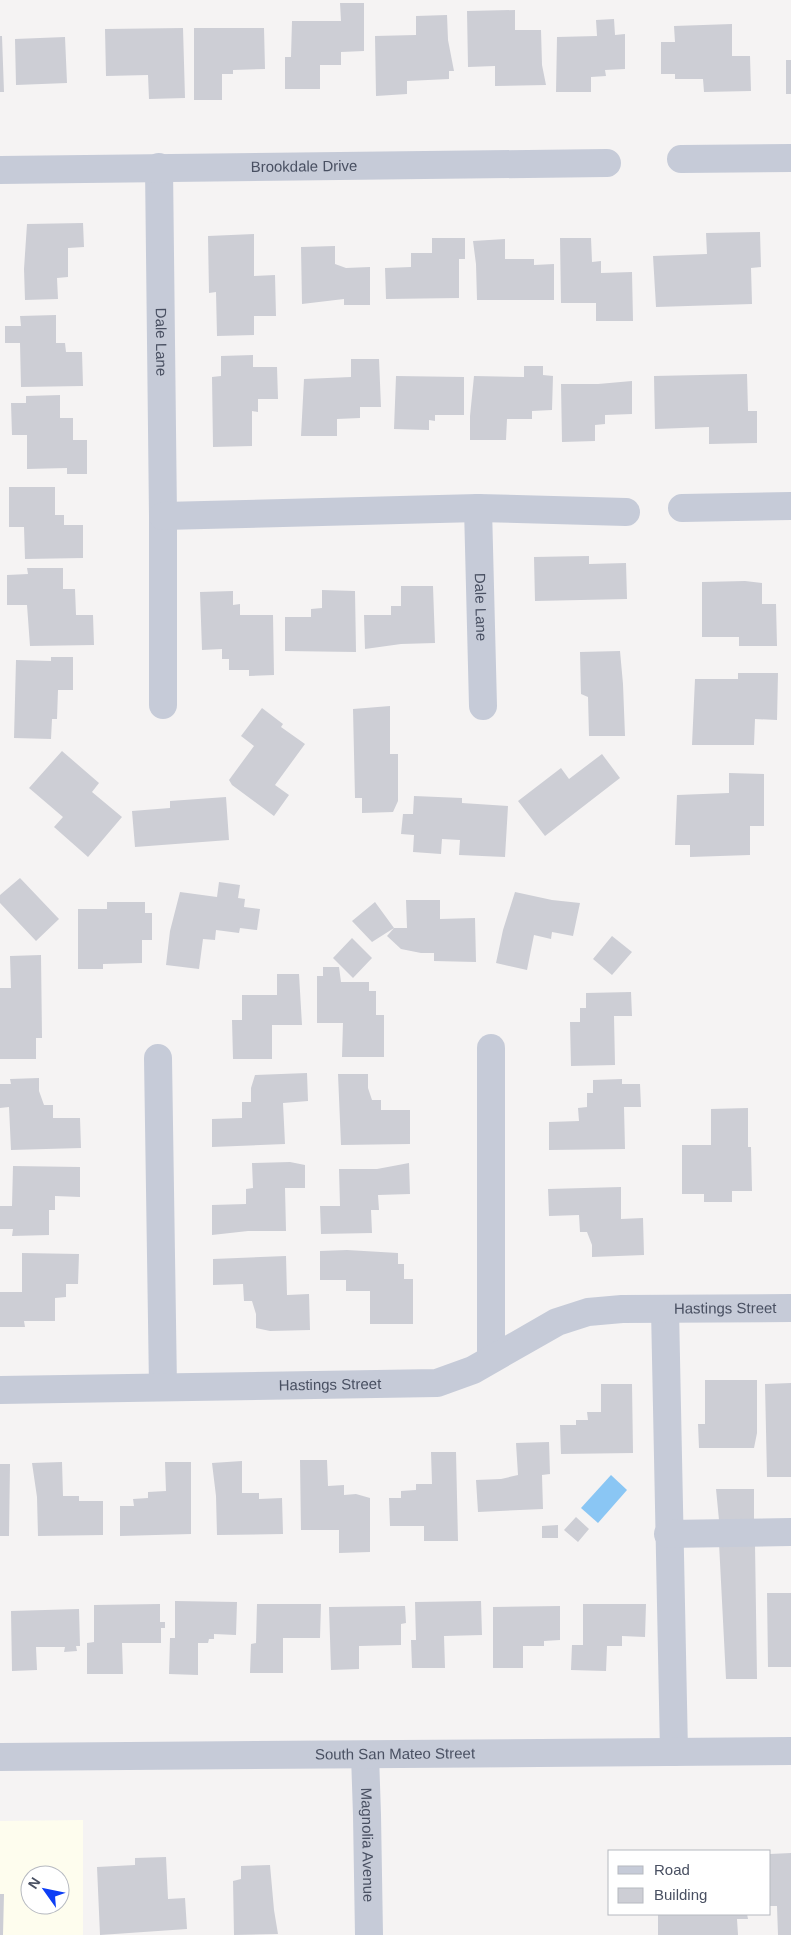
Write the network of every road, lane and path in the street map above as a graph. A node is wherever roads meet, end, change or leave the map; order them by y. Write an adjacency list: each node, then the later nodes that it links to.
1 (791, 158): 2 (street)
2 (681, 159)
3 (607, 163): 4 (street, Brookdale Drive)
4 (159, 168): 5 (street, Brookdale Drive); 10 (street, Dale Lane)
5 (0, 170)
6 (791, 506): 8 (street)
7 (478, 508): 9 (street); 10 (street); 12 (street, Dale Lane)
8 (682, 508)
9 (626, 512)
10 (163, 516): 11 (street, Dale Lane)
11 (162, 705)
12 (483, 706)
13 (491, 1048): 17 (street)
14 (158, 1058): 18 (street)
15 (791, 1308): 16 (street, Hastings Street)
16 (665, 1309): 17 (street, Hastings Street); 21 (street)
17 (491, 1359): 18 (street, Hastings Street)
18 (164, 1387): 19 (street, Hastings Street)
19 (0, 1390)
20 (791, 1532): 21 (street)
21 (668, 1534): 23 (street)
22 (791, 1751): 23 (street, South San Mateo Street)
23 (674, 1752): 24 (street, South San Mateo Street)
24 (364, 1755): 25 (street, South San Mateo Street); 26 (street, Magnolia Avenue)
25 (0, 1757)
26 (369, 1935)

